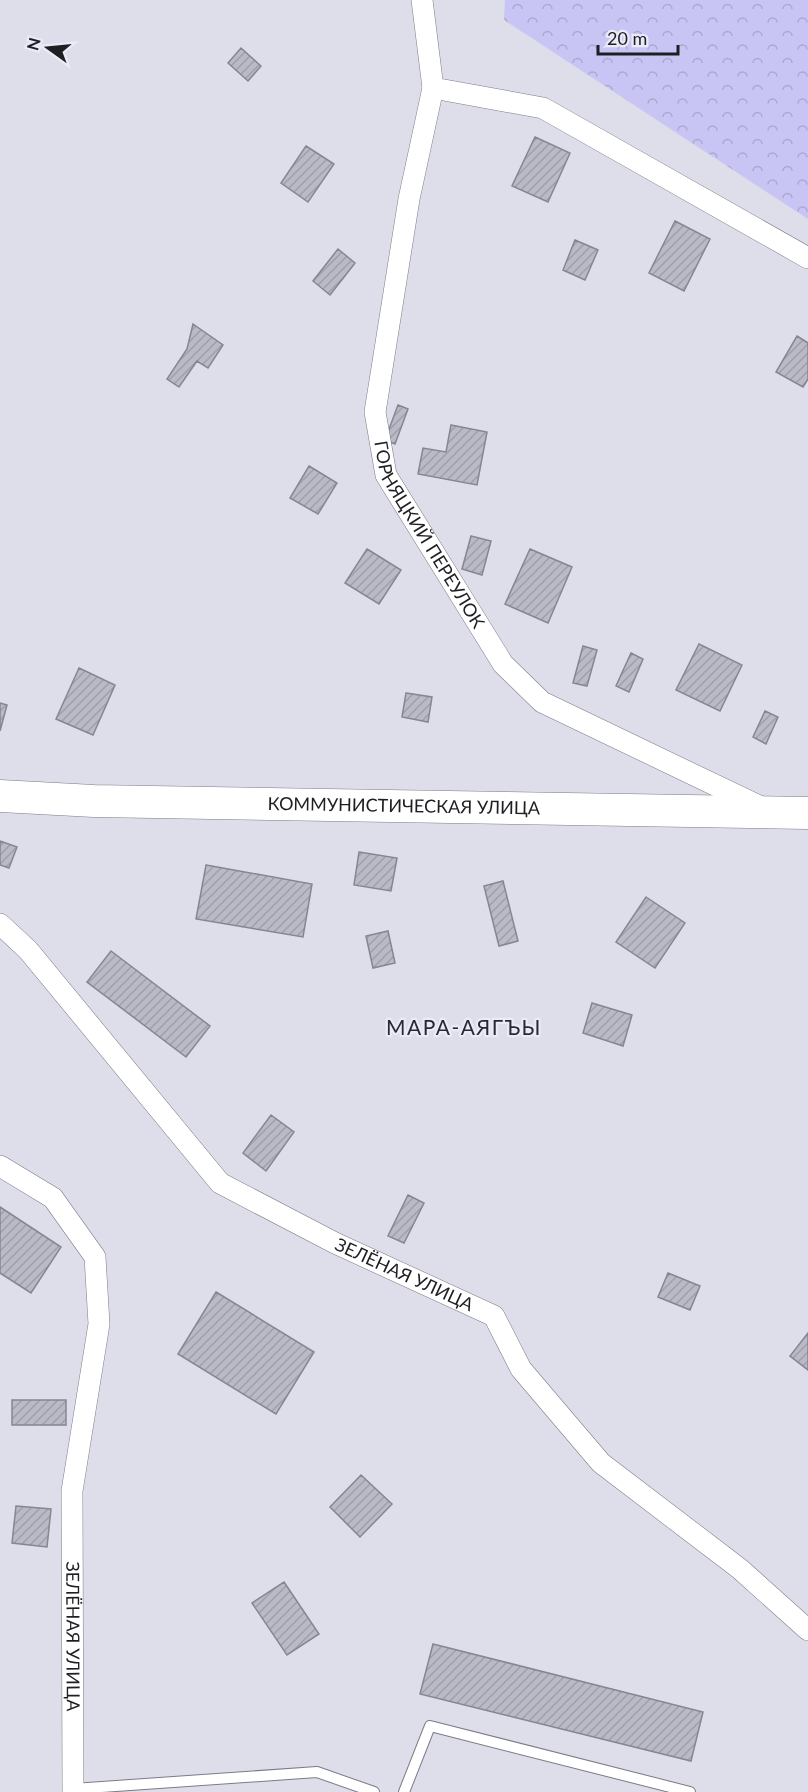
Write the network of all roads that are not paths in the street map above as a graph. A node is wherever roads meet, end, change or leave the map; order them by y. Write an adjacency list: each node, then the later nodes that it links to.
1 (422, 0): 2 (street, ГОРНЯЦКИЙ ПЕРЕУЛОК)
2 (433, 88): 3 (street); 6 (street, ГОРНЯЦКИЙ ПЕРЕУЛОК)
3 (808, 258)
4 (0, 796): 6 (street, КОММУНИСТИЧЕСКАЯ УЛИЦА)
5 (808, 813): 6 (street, КОММУНИСТИЧЕСКАЯ УЛИЦА)
6 (777, 814)
7 (0, 924): 9 (street, ЗЕЛЁНАЯ УЛИЦА)
8 (0, 1166): 10 (street, ЗЕЛЁНАЯ УЛИЦА)
9 (808, 1630)
10 (73, 1791): 11 (lane)
11 (374, 1792)
12 (404, 1792): 13 (lane)
13 (690, 1792)

